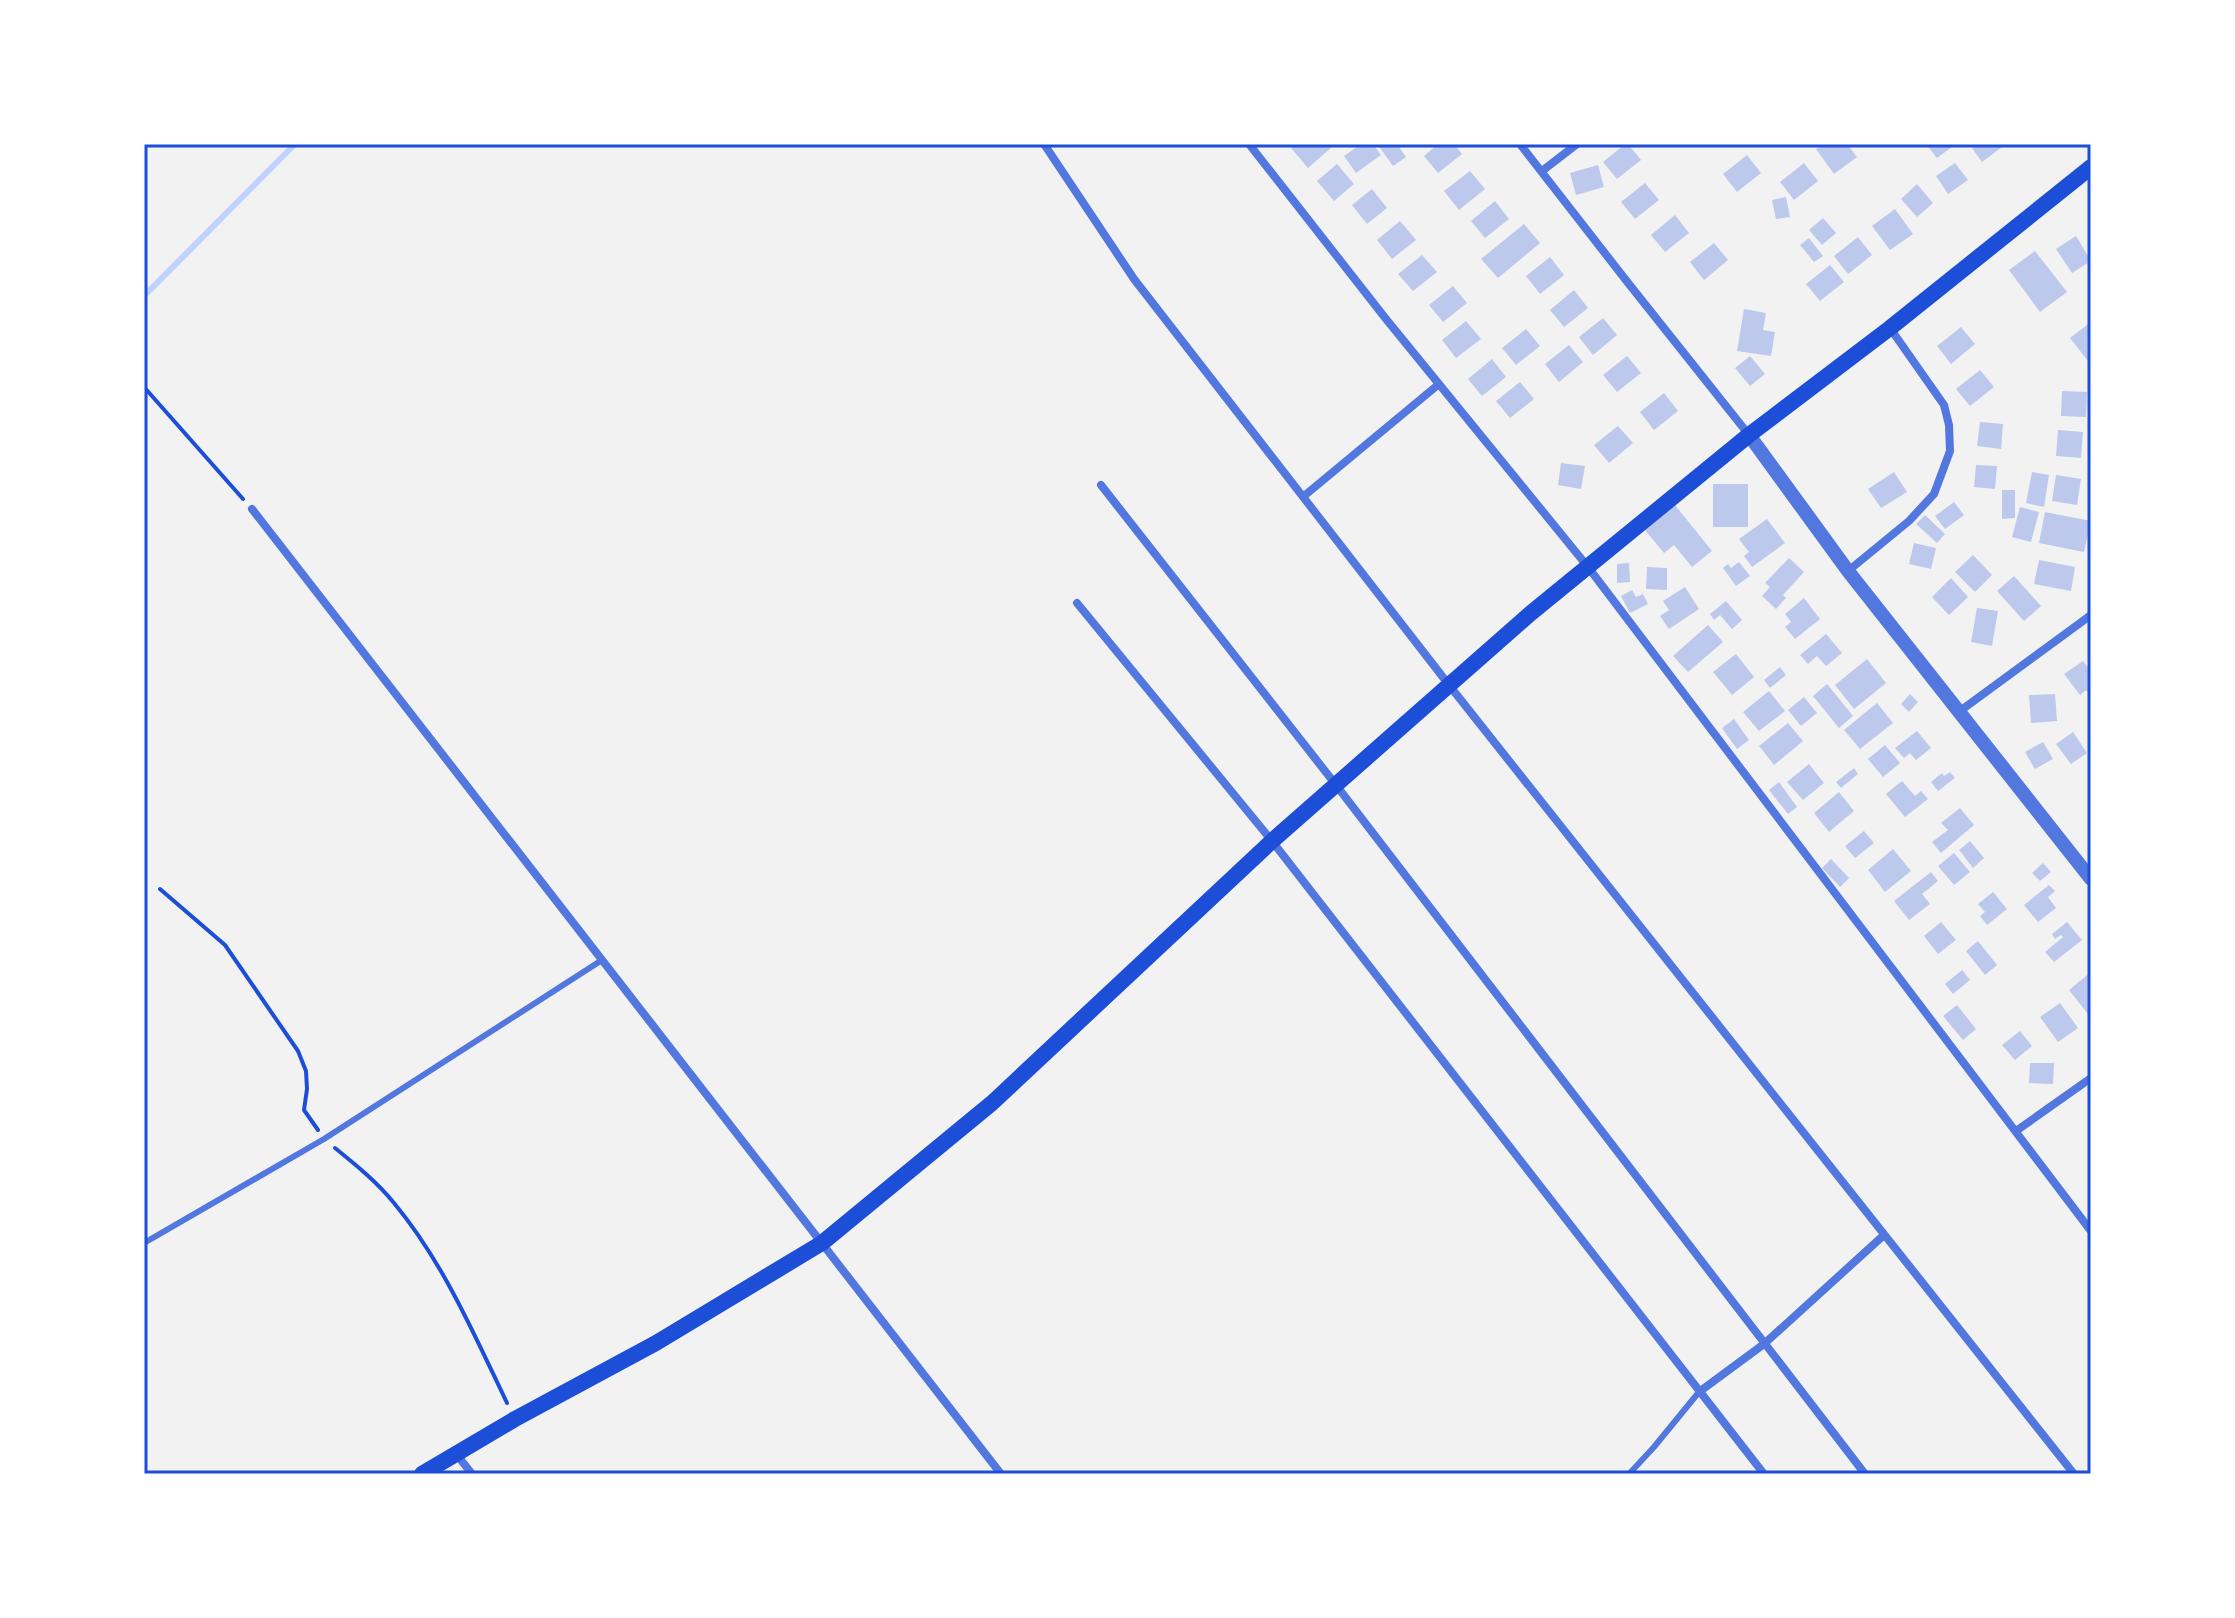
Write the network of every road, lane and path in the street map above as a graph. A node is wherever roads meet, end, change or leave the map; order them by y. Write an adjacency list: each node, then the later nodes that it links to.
1 (1044, 144): 12 (street)
2 (1249, 144): 8 (street)
3 (1520, 144): 6 (street)
4 (1577, 144): 6 (street)
5 (2091, 167): 7 (main road)
6 (1542, 171): 10 (street)
7 (1890, 328): 10 (main road); 15 (street)
8 (1439, 384): 12 (street); 14 (street)
9 (144, 387): 13 (path)
10 (1749, 435): 14 (main road); 15 (street)
11 (1101, 485): 20 (street)
12 (1304, 496): 18 (street)
13 (252, 509): 24 (street)
14 (1588, 567): 18 (main road); 26 (street)
15 (1848, 571): 19 (street)
16 (1077, 603): 21 (street)
17 (2091, 615): 19 (street)
18 (1449, 685): 20 (main road); 29 (street)
19 (1960, 711): 22 (street)
20 (1336, 785): 21 (main road); 32 (street)
21 (1272, 841): 31 (main road); 33 (street)
22 (2088, 870)
23 (160, 889): 27 (path)
24 (602, 960): 27 (lane); 31 (street)
25 (2091, 1078): 26 (street)
26 (2016, 1131): 28 (street)
27 (324, 1139): 30 (lane); 34 (path)
28 (2091, 1231)
29 (1884, 1235): 32 (street); 42 (street)
30 (144, 1243)
31 (822, 1243): 34 (main road); 38 (street)
32 (1764, 1344): 33 (street); 41 (street)
33 (1699, 1392): 39 (lane); 40 (street)
34 (515, 1419): 35 (main road)
35 (457, 1455): 36 (main road); 37 (street)
36 (422, 1474)
37 (472, 1474)
38 (1001, 1474)
39 (1629, 1474)
40 (1764, 1474)
41 (1865, 1474)
42 (2074, 1474)

